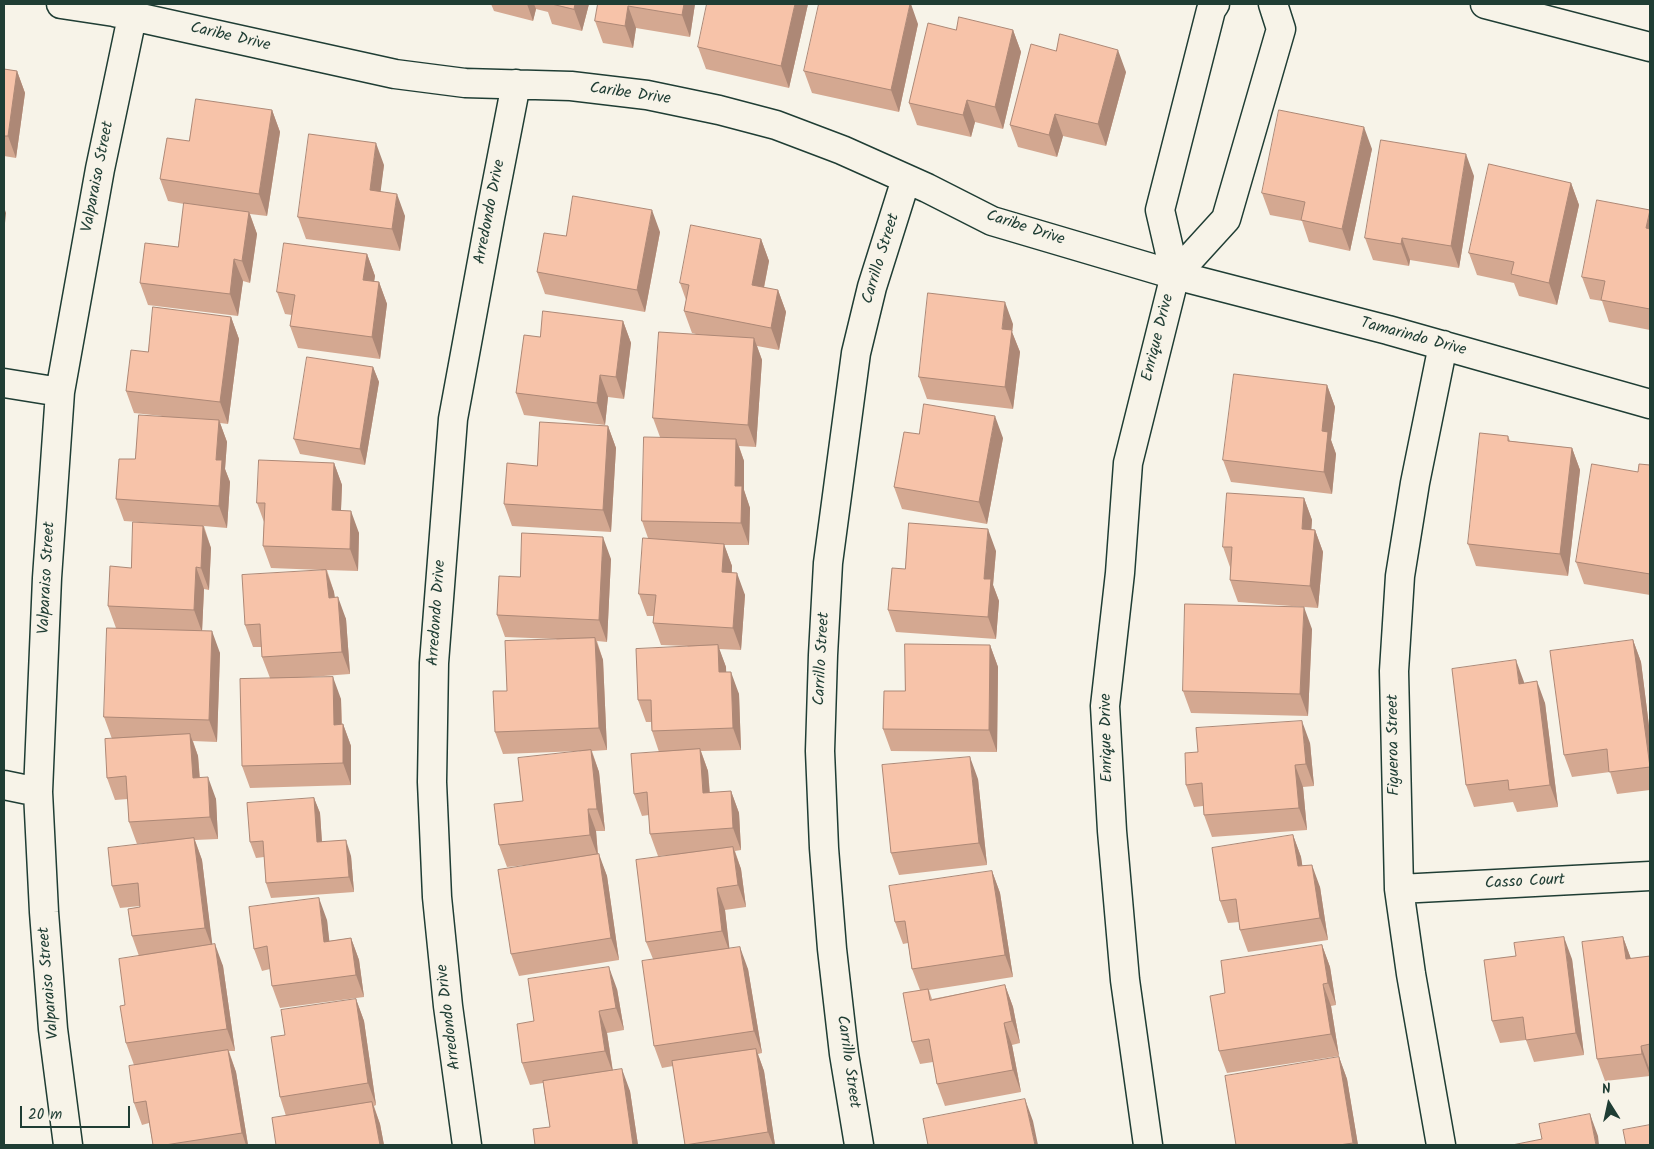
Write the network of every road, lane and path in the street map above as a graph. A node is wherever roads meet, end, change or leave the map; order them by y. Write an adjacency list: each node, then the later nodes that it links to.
1 (61, 4): 5 (street, Caribe Drive)
2 (1215, 4): 9 (street, Enrique Drive)
3 (1274, 4): 9 (street, Enrique Drive)
4 (1485, 4): 6 (street)
5 (132, 17): 7 (street, Caribe Drive); 12 (street, Valparaiso Street)
6 (1650, 47)
7 (516, 84): 8 (street, Caribe Drive); 19 (street, Arredondo Drive)
8 (906, 179): 9 (street, Caribe Drive); 20 (street, Carrillo Street)
9 (1175, 275): 10 (street, Tamarindo Drive); 21 (street, Enrique Drive)
10 (1443, 345): 13 (street, Tamarindo Drive); 17 (street, Figueroa Street)
11 (4, 382): 12 (street)
12 (60, 392): 15 (street, Valparaiso Street)
13 (1650, 404)
14 (4, 785): 15 (street)
15 (38, 792): 18 (street, Valparaiso Street)
16 (1650, 876): 17 (street, Casso Court)
17 (1399, 889): 22 (street, Figueroa Street)
18 (68, 1145)
19 (467, 1145)
20 (859, 1145)
21 (1148, 1145)
22 (1441, 1145)

